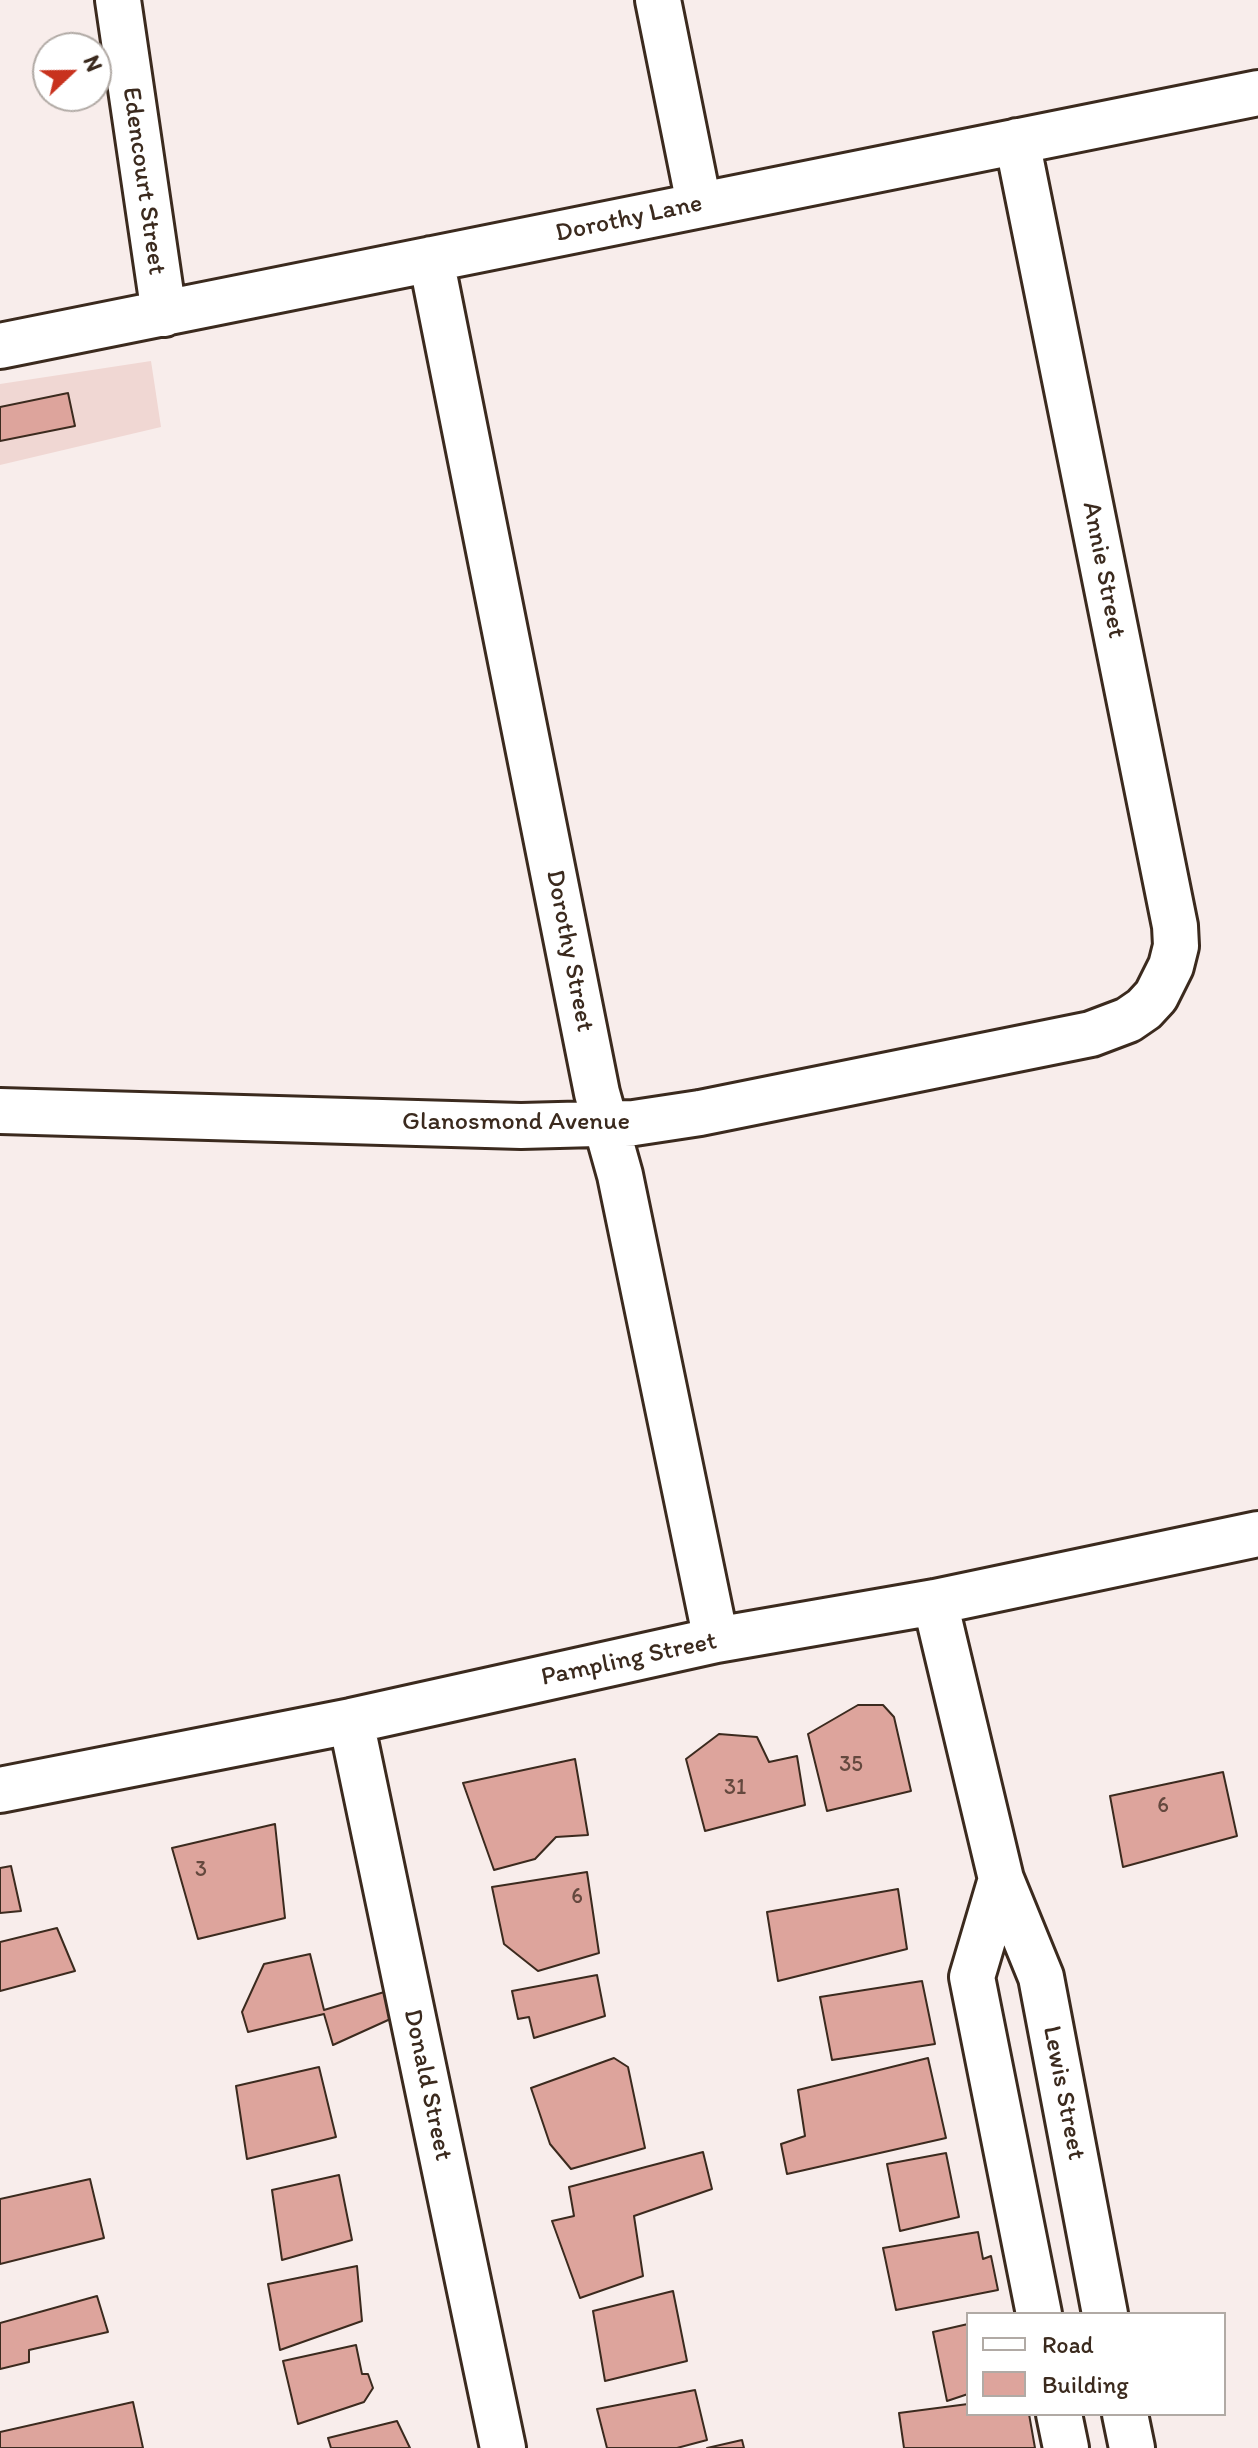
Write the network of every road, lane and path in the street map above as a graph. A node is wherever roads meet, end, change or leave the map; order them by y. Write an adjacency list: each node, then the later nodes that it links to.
1 (118, 0): 7 (street, Edencourt Street)
2 (658, 0): 5 (street)
3 (1258, 93): 4 (street, Dorothy Lane)
4 (1017, 141): 5 (street, Dorothy Lane); 9 (street, Annie Street)
5 (699, 204): 6 (street, Dorothy Lane)
6 (431, 259): 7 (street, Dorothy Lane); 11 (street, Dorothy Street)
7 (164, 314): 8 (street, Dorothy Lane)
8 (0, 346)
9 (1156, 996): 11 (street, Glanosmond Avenue)
10 (0, 1111): 11 (street, Glanosmond Avenue)
11 (606, 1124): 14 (street, Dorothy Street)
12 (1258, 1534): 13 (street, Pampling Street)
13 (935, 1602): 14 (street, Pampling Street); 17 (street, Lewis Street)
14 (716, 1640): 15 (street, Pampling Street)
15 (351, 1721): 16 (street, Pampling Street); 22 (street, Donald Street)
16 (0, 1790)
17 (1001, 1879): 18 (street, Lewis Street); 19 (street, Lewis Street)
18 (1039, 2312)
19 (1105, 2312)
20 (1059, 2416): 23 (street)
21 (1125, 2416): 24 (street)
22 (503, 2448)
23 (1066, 2448)
24 (1132, 2448)

